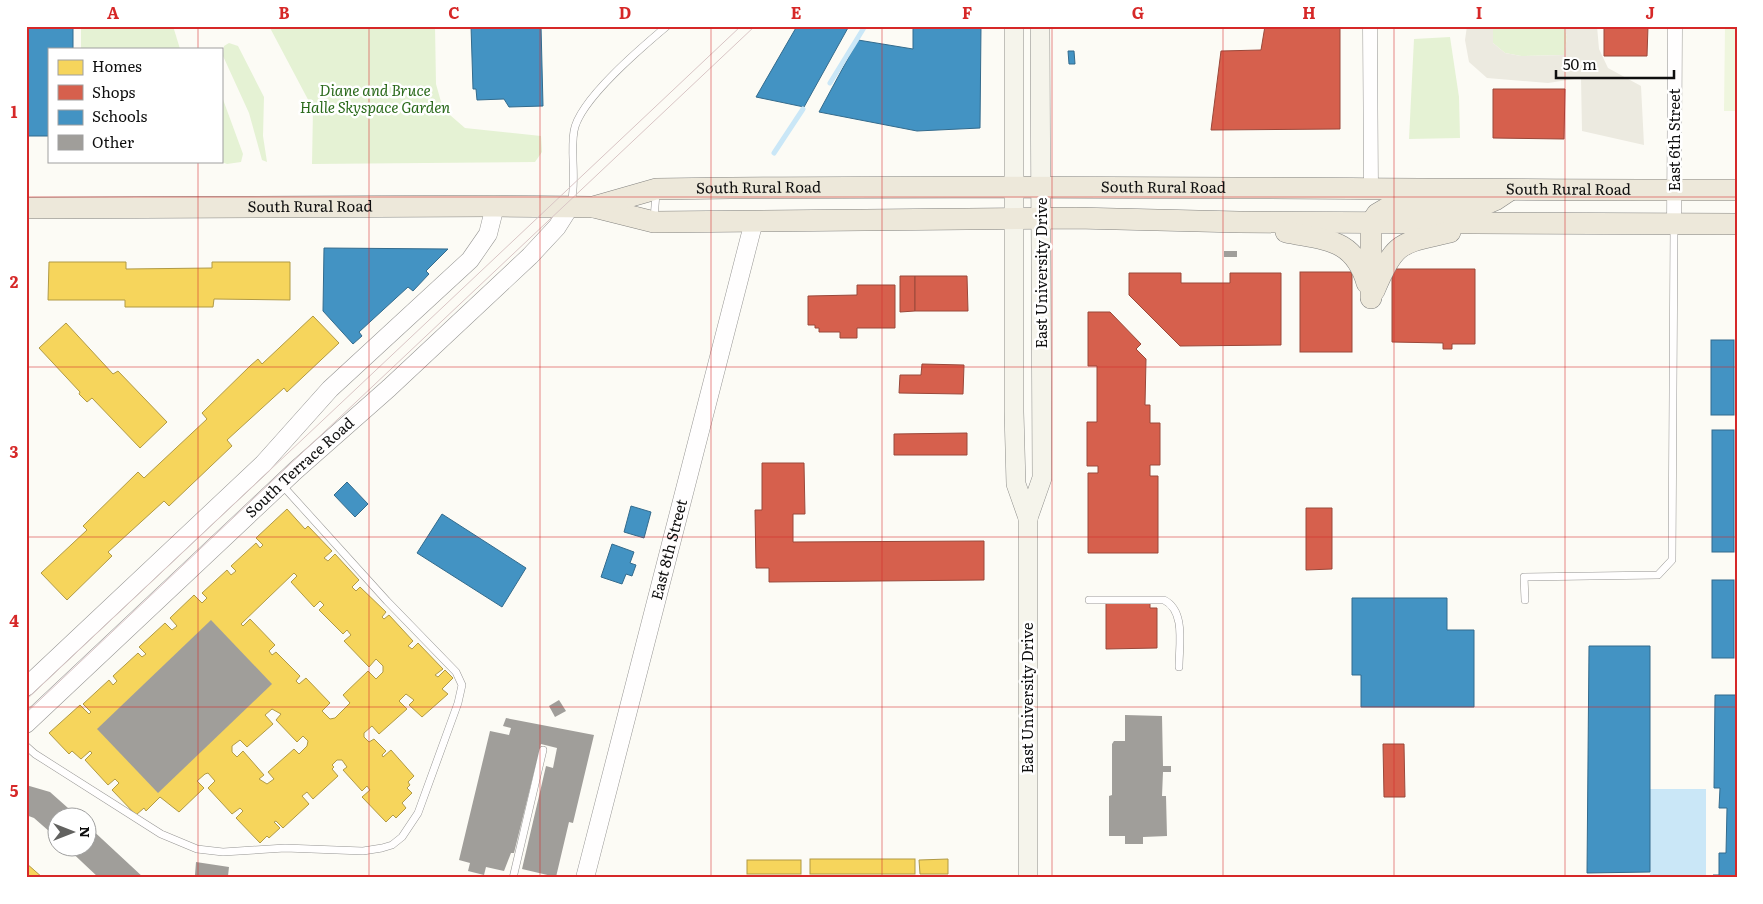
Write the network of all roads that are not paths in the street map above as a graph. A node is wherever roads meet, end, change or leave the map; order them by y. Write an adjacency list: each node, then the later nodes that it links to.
1 (667, 26): 16 (lane)
2 (1014, 26): 6 (main road, East University Drive)
3 (1040, 26): 7 (main road, East University Drive)
4 (1370, 26): 10 (street)
5 (1675, 26): 11 (street, East 6th Street)
6 (1013, 186): 7 (main road, South Rural Road); 9 (main road, South Rural Road); 17 (main road, East University Drive)
7 (1042, 186): 10 (main road, South Rural Road); 18 (main road, East University Drive)
8 (1513, 188): 10 (main road, South Rural Road); 11 (main road, South Rural Road); 22 (main road)
9 (656, 189): 14 (main road, South Rural Road); 20 (lane)
10 (1372, 190)
11 (1675, 190): 12 (main road, South Rural Road); 24 (street, East 6th Street)
12 (1737, 190)
13 (494, 206): 15 (main road, South Rural Road); 16 (main road, South Rural Road); 32 (street, South Terrace Road)
14 (594, 207): 16 (main road, South Rural Road); 20 (main road, South Rural Road)
15 (26, 208)
16 (569, 208): 27 (street, South Terrace Road)
17 (1012, 218): 18 (main road, South Rural Road); 19 (main road, South Rural Road); 28 (main road, East University Drive)
18 (1042, 218): 21 (main road, South Rural Road); 28 (main road, East University Drive)
19 (754, 221): 20 (main road, South Rural Road); 37 (street, East 8th Street)
20 (654, 222)
21 (1239, 222): 22 (main road, South Rural Road); 26 (main road)
22 (1371, 223): 23 (main road, South Rural Road); 26 (main road)
23 (1481, 224): 24 (main road, South Rural Road); 26 (main road)
24 (1674, 224): 25 (main road, South Rural Road); 30 (lane)
25 (1737, 224)
26 (1371, 298)
27 (281, 485): 33 (street, South Terrace Road); 34 (lane)
28 (1028, 518): 38 (main road, East University Drive)
29 (1089, 600): 31 (lane)
30 (1525, 600)
31 (1179, 667)
32 (26, 687)
33 (26, 724)
34 (26, 746)
35 (543, 750): 36 (lane)
36 (513, 878)
37 (585, 878)
38 (1028, 878)

